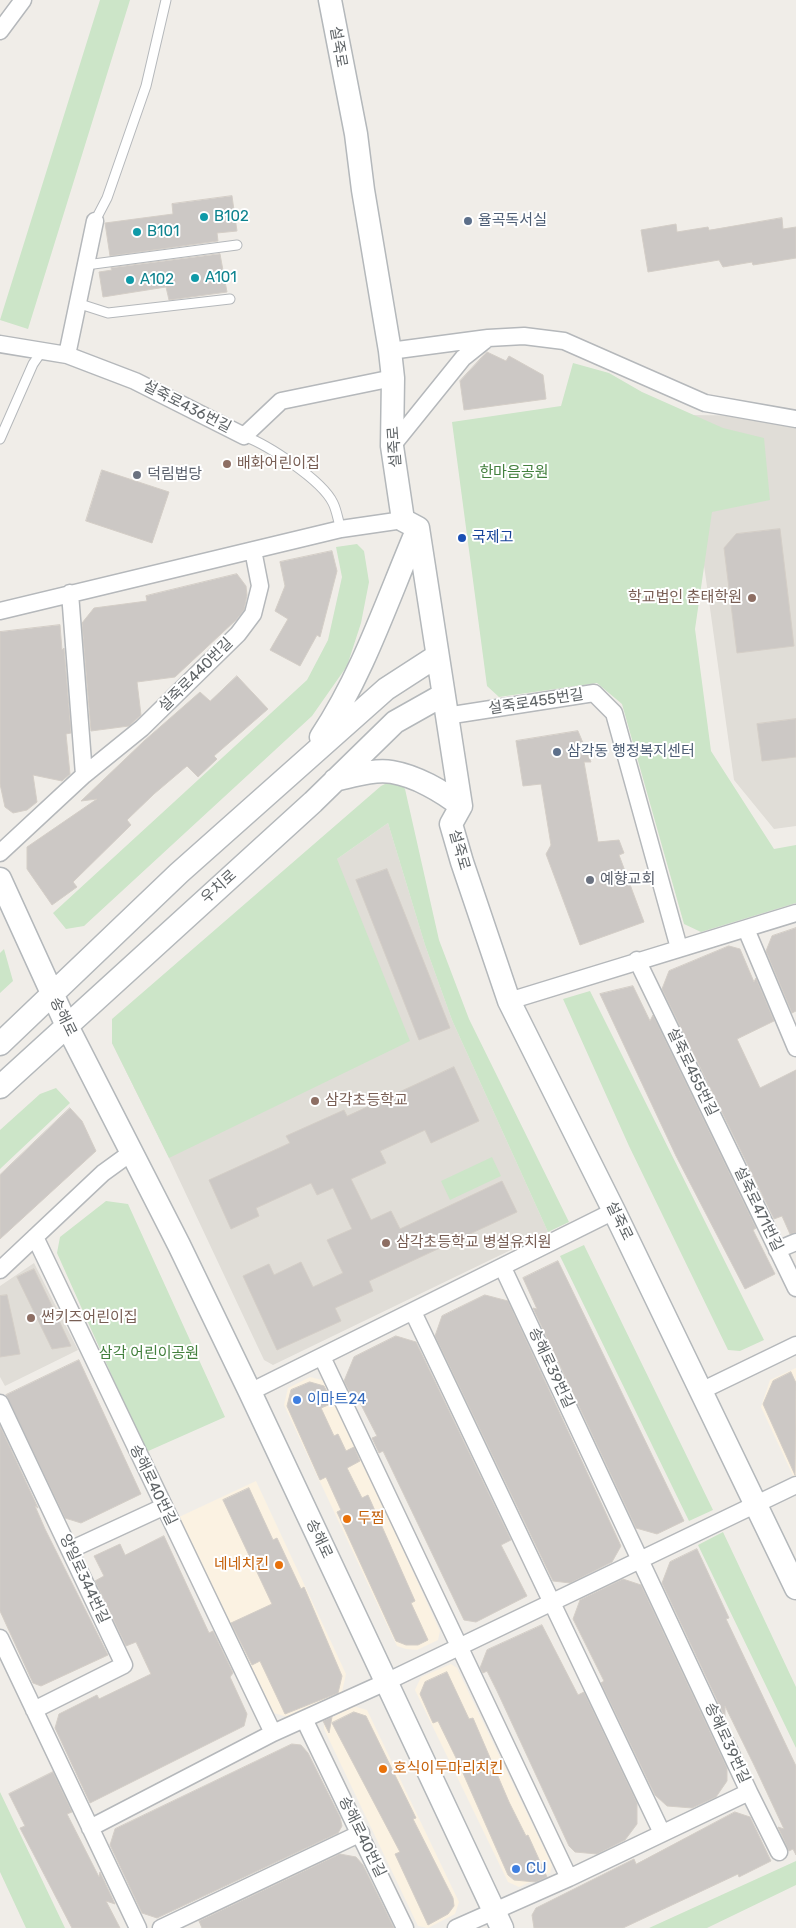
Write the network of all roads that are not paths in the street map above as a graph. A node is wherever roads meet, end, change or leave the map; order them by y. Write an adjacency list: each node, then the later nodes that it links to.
1 (23, 0): 4 (street)
2 (166, 0): 5 (lane)
3 (330, 0): 13 (street, 설죽로)
4 (0, 31)
5 (95, 221): 7 (street)
6 (237, 245): 7 (lane)
7 (86, 265): 9 (street)
8 (230, 299): 9 (lane)
9 (80, 304): 14 (street)
10 (488, 338): 13 (street); 16 (street); 19 (street)
11 (0, 344): 12 (street, 설죽로436번길)
12 (42, 351): 14 (street, 설죽로436번길); 18 (lane)
13 (390, 351): 15 (street, 설죽로)
14 (68, 355): 17 (street, 설죽로436번길)
15 (394, 378): 17 (street, 설죽로436번길); 19 (street, 설죽로)
16 (796, 419)
17 (244, 436): 21 (lane)
18 (0, 439)
19 (392, 446): 20 (street, 설죽로)
20 (410, 524): 21 (street); 25 (street, 설죽로); 27 (street)
21 (341, 529): 22 (street)
22 (253, 550): 23 (street); 28 (street, 설죽로440번길)
23 (70, 593): 24 (street); 28 (street)
24 (0, 611)
25 (437, 656): 26 (street, 설죽로); 27 (street)
26 (445, 706): 29 (street, 우치로); 30 (street, 설죽로); 35 (street, 설죽로455번길)
27 (306, 760): 37 (street)
28 (84, 775): 31 (street, 설죽로440번길)
29 (334, 781): 30 (street); 39 (street, 우치로)
30 (461, 806): 38 (street, 설죽로)
31 (0, 854)
32 (0, 879): 37 (street, 송해로)
33 (796, 912): 34 (street)
34 (746, 929): 35 (street); 41 (street)
35 (679, 948): 36 (street)
36 (637, 960): 38 (street); 44 (street, 설죽로455번길)
37 (53, 996): 39 (street, 송해로); 40 (street)
38 (509, 1001): 45 (street, 설죽로)
39 (67, 1026): 42 (street, 우치로); 43 (street, 송해로)
40 (0, 1044)
41 (796, 1048)
42 (0, 1087)
43 (132, 1152): 46 (street); 56 (street, 송해로)
44 (733, 1158): 48 (street, 설죽로471번길)
45 (614, 1211): 49 (street); 55 (street, 설죽로)
46 (35, 1237): 50 (street); 60 (street, 송해로40번길)
47 (796, 1242): 48 (street)
48 (777, 1250): 51 (street, 설죽로471번길)
49 (503, 1268): 52 (street); 62 (street, 송해로39번길)
50 (0, 1270)
51 (796, 1288)
52 (413, 1312): 54 (street); 64 (street)
53 (796, 1345): 55 (street)
54 (322, 1357): 56 (street); 66 (street)
55 (702, 1391): 59 (street, 설죽로)
56 (250, 1392): 67 (street, 송해로)
57 (0, 1403): 61 (street, 양일로344번길)
58 (796, 1485): 59 (street)
59 (756, 1504): 62 (street); 63 (street, 설죽로)
60 (163, 1507): 61 (street); 70 (street, 송해로40번길)
61 (70, 1550): 68 (street, 양일로344번길)
62 (641, 1559): 64 (street); 71 (street, 송해로39번길)
63 (796, 1588)
64 (552, 1603): 66 (street); 74 (street)
65 (0, 1638): 68 (street)
66 (459, 1646): 67 (street); 76 (street)
67 (386, 1682): 69 (street); 77 (street, 송해로)
68 (34, 1710): 72 (street)
69 (304, 1718): 70 (street); 73 (street, 송해로40번길)
70 (272, 1733): 72 (street)
71 (749, 1792): 74 (street, 송해로39번길); 75 (street, 송해로39번길)
72 (90, 1828): 78 (street)
73 (361, 1833): 79 (street); 80 (street, 송해로40번길)
74 (662, 1833): 76 (street, 송해로39번길)
75 (779, 1852)
76 (569, 1878): 77 (street, 송해로39번길)
77 (498, 1919): 81 (street, 송해로39번길)
78 (138, 1928)
79 (161, 1928)
80 (405, 1928)
81 (456, 1928)

